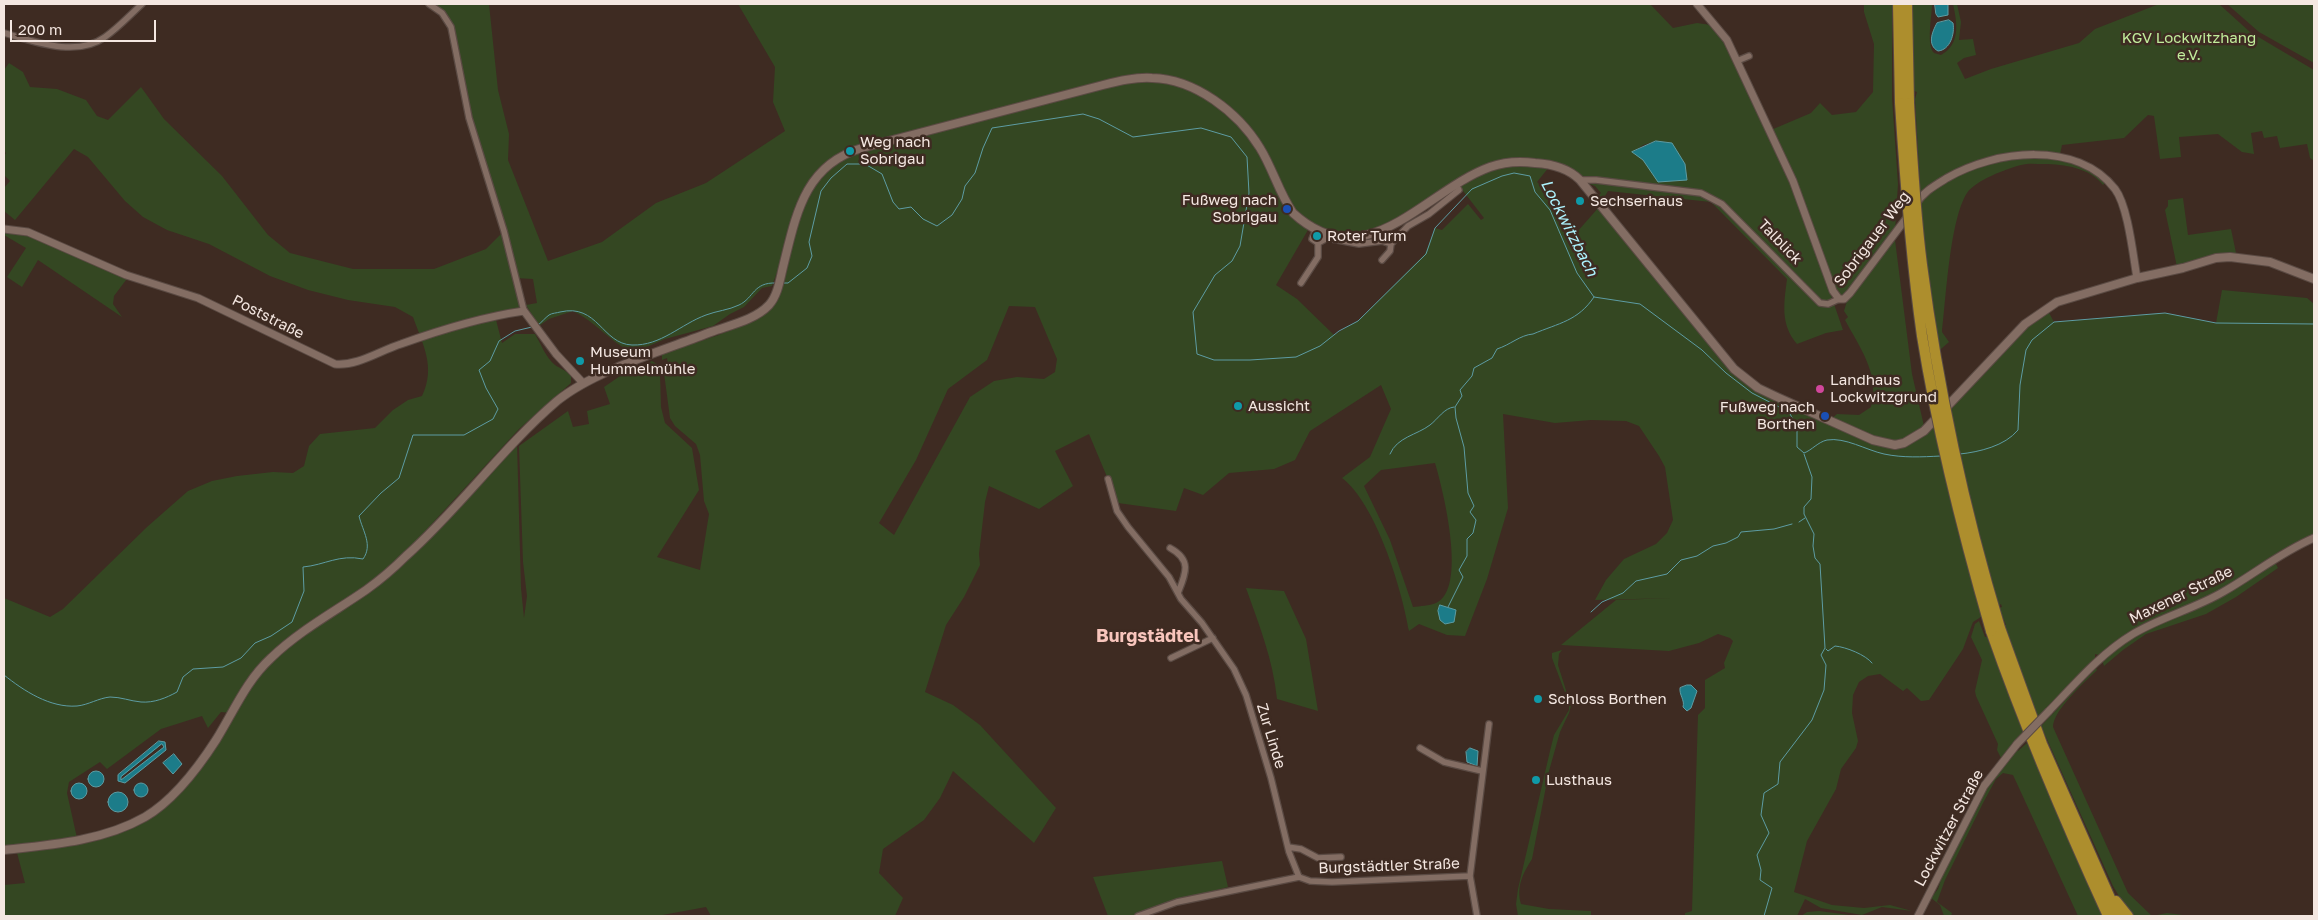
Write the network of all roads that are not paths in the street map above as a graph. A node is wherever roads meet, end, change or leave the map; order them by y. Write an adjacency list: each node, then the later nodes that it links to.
1 (142, 4): 6 (street)
2 (429, 4): 21 (street)
3 (1697, 4): 8 (street)
4 (1898, 4): 9 (highway)
5 (1907, 4): 9 (highway)
6 (4, 33)
7 (1749, 56): 8 (street)
8 (1737, 61): 20 (street)
9 (1904, 103): 27 (highway, bridge)
10 (1580, 180): 11 (main road); 17 (main road); 20 (street, Talblick)
11 (1456, 185): 13 (main road); 15 (street)
12 (4, 229): 21 (street, Poststraße)
13 (1316, 229): 14 (street); 22 (main road)
14 (1318, 244): 15 (street); 19 (street)
15 (1391, 244): 16 (street)
16 (1382, 260)
17 (2137, 278): 18 (main road); 20 (street, Sobrigauer Weg)
18 (2314, 279)
19 (1300, 283)
20 (1839, 299)
21 (524, 311): 22 (street)
22 (583, 383): 35 (main road)
23 (1108, 480): 26 (street, Zur Linde)
24 (2314, 538): 30 (street, Maxener Straße)
25 (1170, 548): 26 (street)
26 (1178, 593): 28 (street, Zur Linde)
27 (1995, 629): 39 (highway); 43 (highway)
28 (1213, 638): 29 (street); 34 (street, Zur Linde)
29 (1172, 658)
30 (2049, 711): 42 (street, Lockwitzer Straße, bridge)
31 (1489, 724): 33 (street)
32 (1420, 748): 33 (street)
33 (1482, 771): 37 (street)
34 (1288, 847): 36 (street); 38 (street, Zur Linde)
35 (4, 850)
36 (1341, 857)
37 (1470, 876): 38 (street, Burgstädtler Straße); 41 (street, Burgstädtler Straße)
38 (1299, 877): 40 (street)
39 (2105, 887): 44 (highway); 45 (highway)
40 (1138, 916)
41 (1477, 916)
42 (1918, 916)
43 (2108, 916)
44 (2118, 916)
45 (2128, 916)

